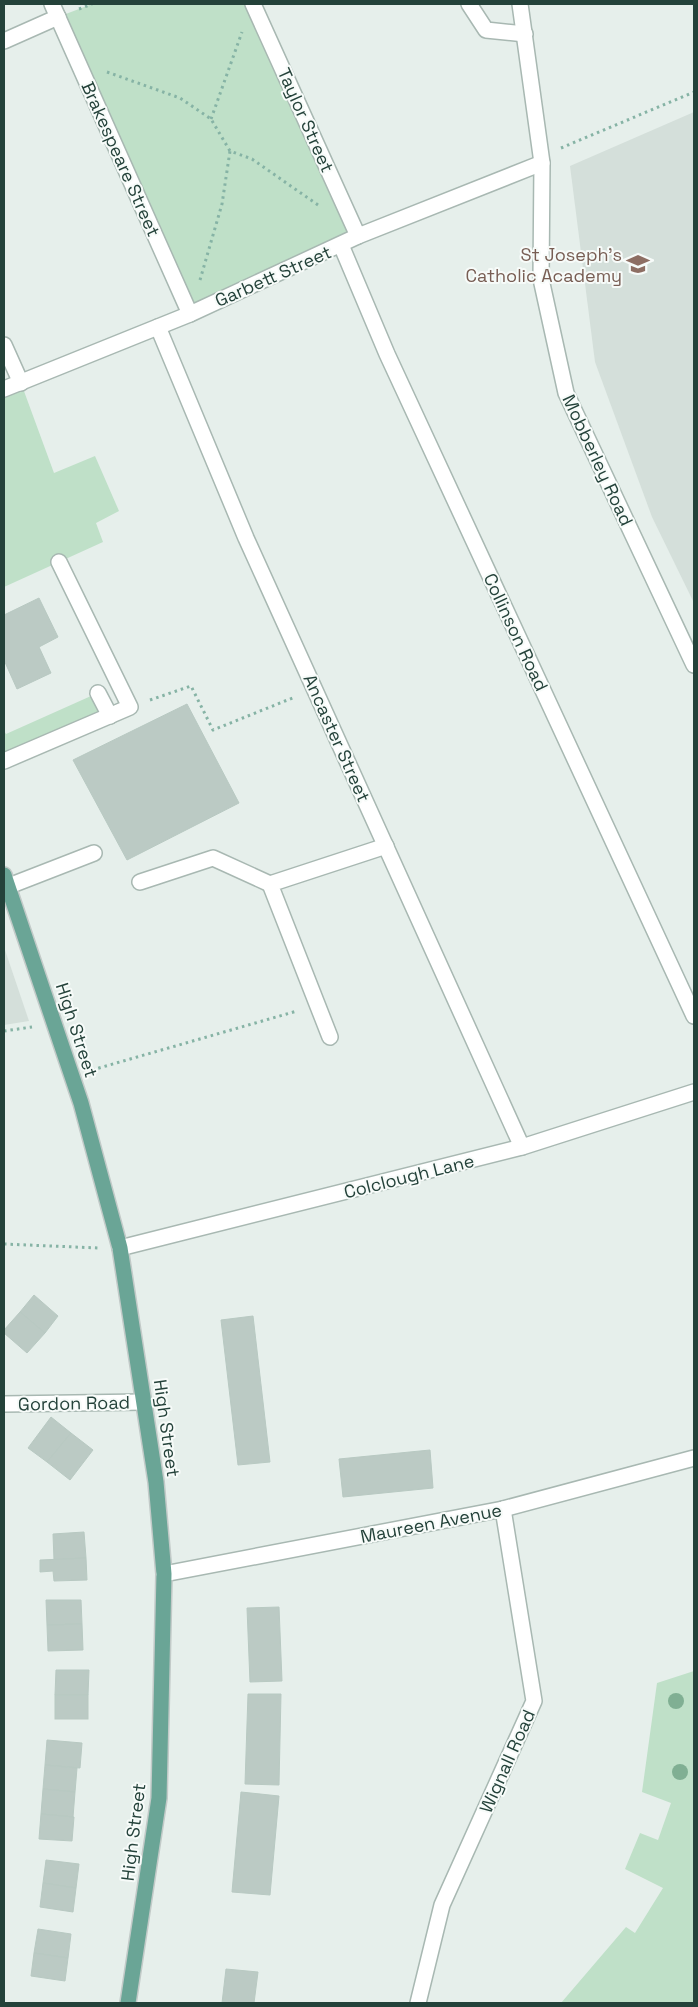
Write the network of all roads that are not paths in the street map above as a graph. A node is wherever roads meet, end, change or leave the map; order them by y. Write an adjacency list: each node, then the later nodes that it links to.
1 (253, 4): 8 (street, Taylor Street)
2 (469, 4): 5 (street)
3 (520, 4): 5 (street, Mobberley Road)
4 (55, 11): 6 (street); 10 (street, Brakespeare Street)
5 (525, 34): 7 (street, Mobberley Road)
6 (4, 41)
7 (542, 163): 8 (street, Garbett Street); 16 (street, Mobberley Road)
8 (358, 236): 9 (street, Garbett Street)
9 (341, 246): 10 (street, Garbett Street); 25 (street, Collinson Road)
10 (190, 314): 11 (street, Garbett Street)
11 (158, 326): 13 (street, Garbett Street); 20 (street, Ancaster Street)
12 (4, 345): 13 (street)
13 (20, 383): 14 (street, Garbett Street)
14 (4, 389)
15 (59, 562): 18 (street)
16 (694, 665)
17 (98, 693): 18 (street)
18 (110, 716): 19 (street)
19 (4, 761)
20 (386, 846): 24 (street); 28 (street, Ancaster Street)
21 (94, 853): 22 (street)
22 (6, 880): 29 (main road, High Street)
23 (140, 882): 24 (street)
24 (270, 884): 26 (street)
25 (694, 1016)
26 (330, 1037)
27 (694, 1092): 28 (street, Colclough Lane)
28 (522, 1147): 29 (street, Colclough Lane)
29 (120, 1248): 30 (main road, High Street)
30 (144, 1402): 31 (street, Gordon Road); 34 (main road, High Street)
31 (4, 1404)
32 (694, 1458): 33 (street, Maureen Avenue)
33 (503, 1509): 34 (street, Maureen Avenue); 36 (street, Wignall Road)
34 (164, 1574): 35 (main road, High Street)
35 (128, 2003)
36 (418, 2003)

